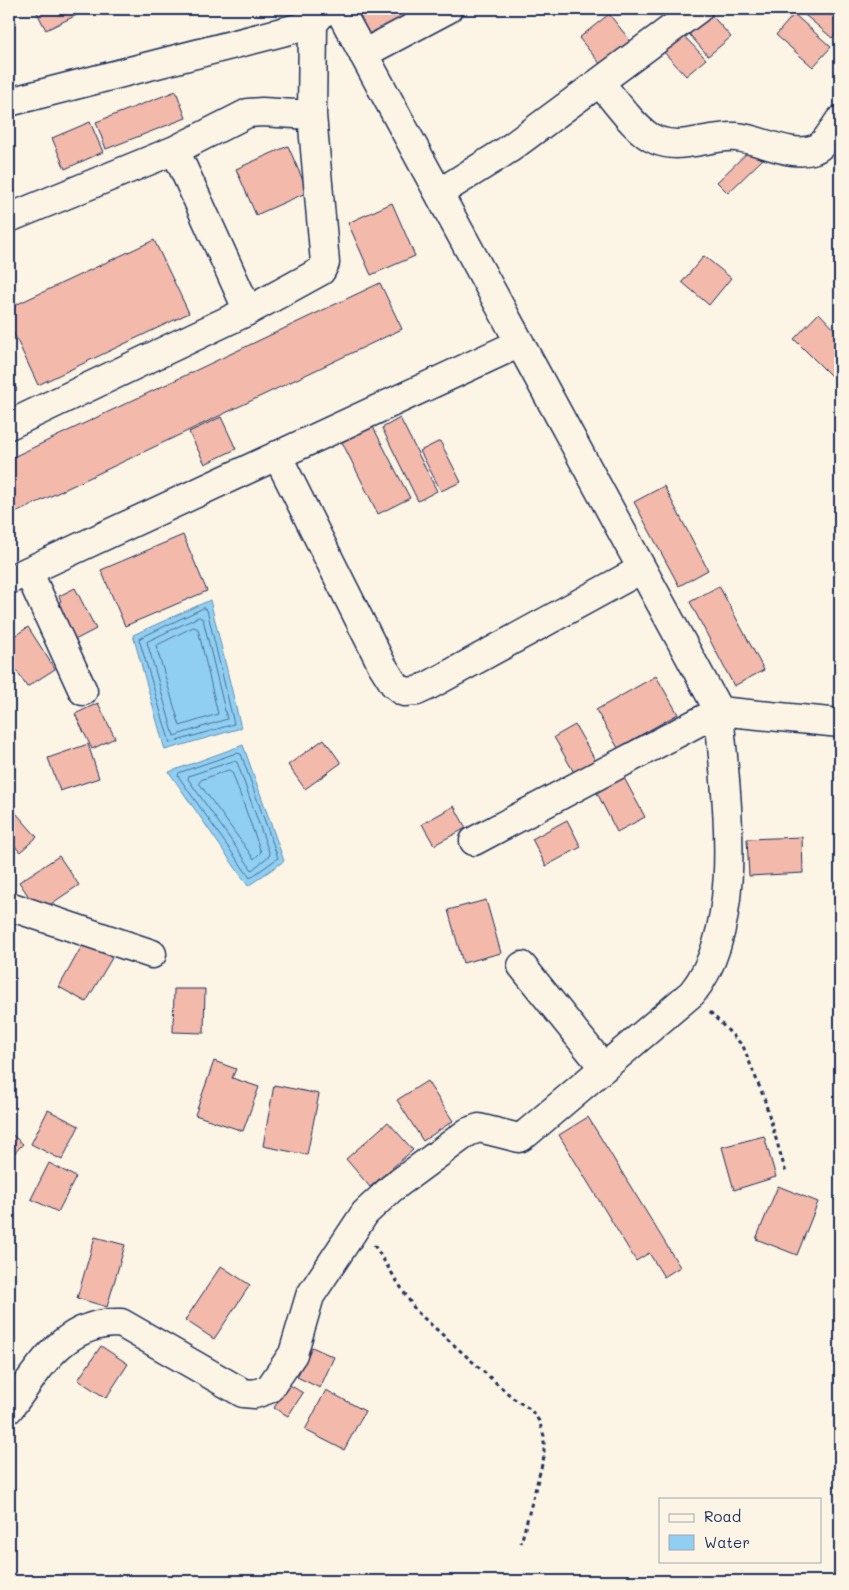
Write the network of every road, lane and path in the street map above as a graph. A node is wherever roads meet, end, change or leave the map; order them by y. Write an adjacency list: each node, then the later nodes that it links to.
1 (339, 9): 5 (street)
2 (448, 9): 5 (street)
3 (698, 9): 6 (street)
4 (319, 16): 7 (street); 8 (street)
5 (364, 54): 11 (street)
6 (600, 83): 9 (street); 11 (street)
7 (9, 102)
8 (312, 115): 10 (street); 13 (street)
9 (840, 120)
10 (175, 150): 12 (street); 13 (street)
11 (439, 193): 14 (street)
12 (9, 218)
13 (248, 311): 15 (street)
14 (520, 344): 16 (street); 17 (street)
15 (9, 425)
16 (277, 455): 17 (street); 18 (street)
17 (642, 569): 20 (street)
18 (18, 575): 19 (street)
19 (83, 691)
20 (719, 711): 21 (street); 22 (street); 26 (street)
21 (840, 723)
22 (474, 841)
23 (11, 912): 24 (street)
24 (152, 954)
25 (522, 966): 27 (street)
26 (692, 993): 27 (street); 28 (path)
27 (604, 1068): 29 (street)
28 (786, 1173)
29 (359, 1221): 30 (street); 31 (path)
30 (9, 1409)
31 (521, 1543)

